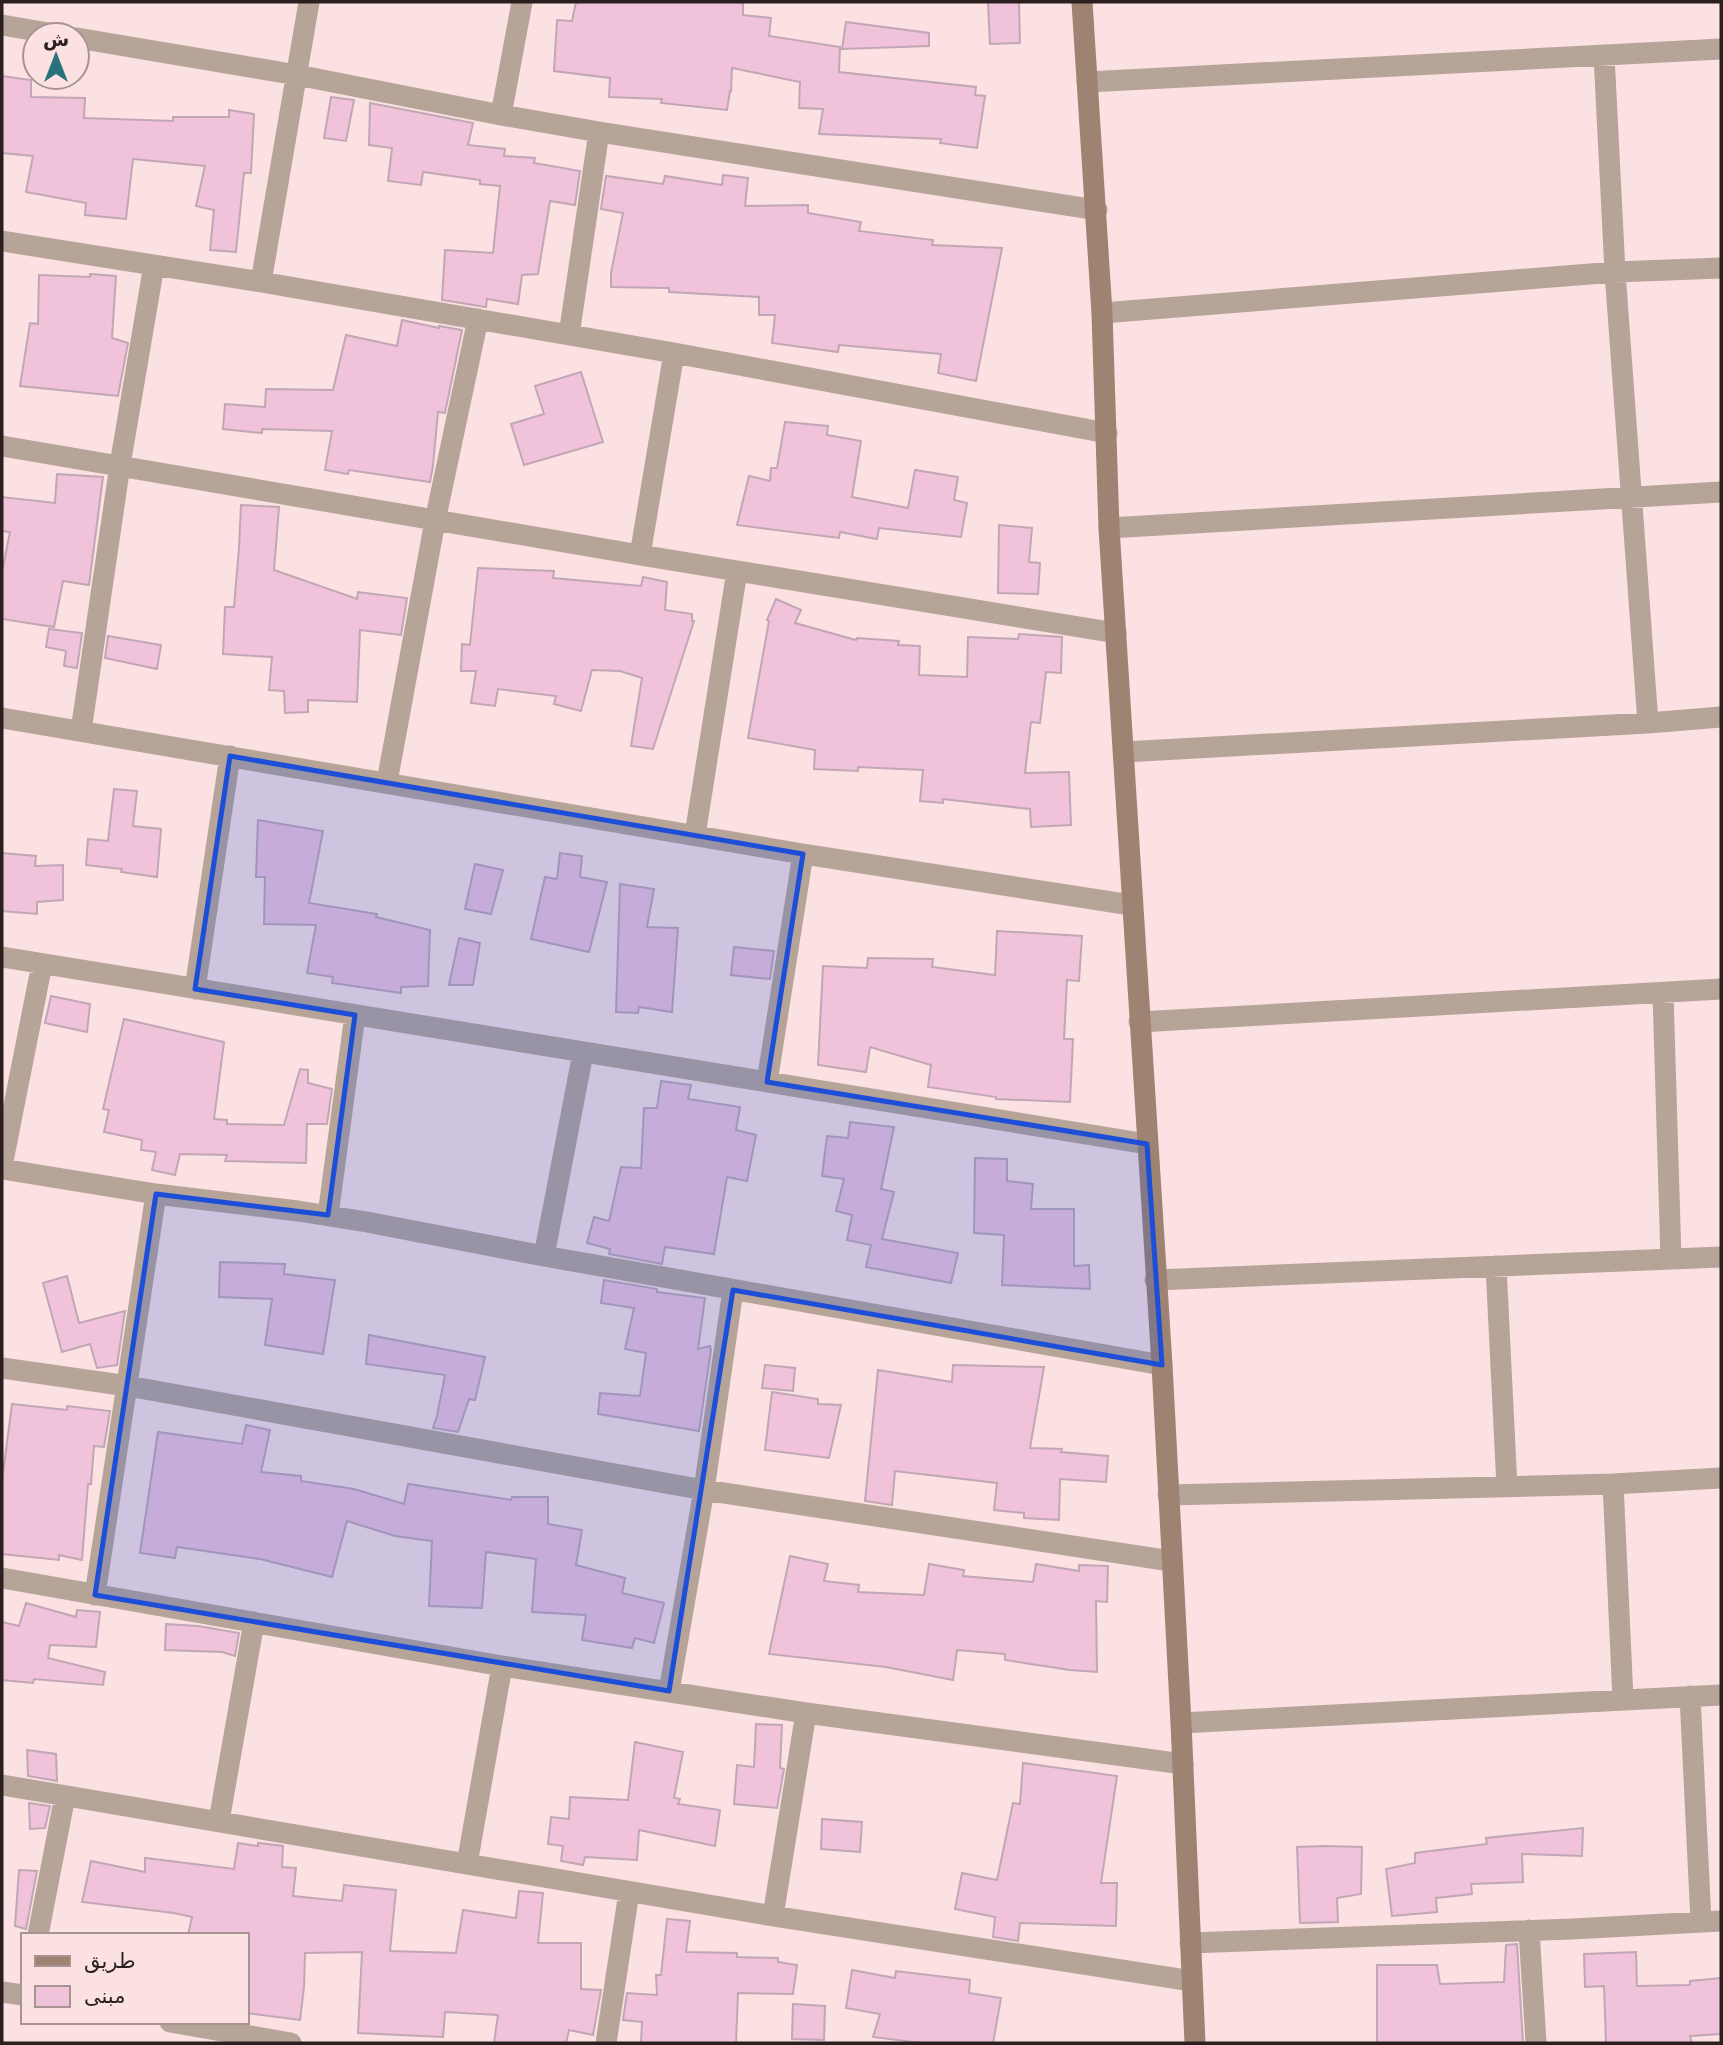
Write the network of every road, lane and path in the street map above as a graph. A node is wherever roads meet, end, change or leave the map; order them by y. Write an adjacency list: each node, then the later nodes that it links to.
1 (309, 2): 9 (street)
2 (522, 2): 11 (street)
3 (1082, 2): 10 (street)
4 (2, 25): 5 (street)
5 (21, 28)
6 (91, 40): 9 (street)
7 (1721, 49): 8 (street)
8 (1604, 55): 10 (street); 17 (street)
9 (297, 75): 11 (street); 18 (street)
10 (1087, 82): 13 (street)
11 (501, 115): 12 (street)
12 (599, 132): 13 (street); 21 (street)
13 (1097, 210): 19 (street)
14 (2, 241): 15 (street)
15 (154, 265): 18 (street); 25 (street)
16 (1721, 268): 17 (street)
17 (1615, 272): 19 (street); 27 (street)
18 (261, 282): 20 (street)
19 (1102, 313): 23 (street)
20 (478, 319): 21 (street); 28 (street)
21 (569, 335): 22 (street)
22 (674, 353): 23 (street); 30 (street)
23 (1107, 433): 29 (street)
24 (2, 446): 25 (street)
25 (120, 465): 28 (street); 36 (street)
26 (1721, 492): 27 (street)
27 (1633, 496): 29 (street); 35 (street)
28 (435, 521): 30 (street); 39 (street)
29 (1109, 528): 32 (street)
30 (640, 555): 31 (street)
31 (737, 571): 32 (street); 40 (street)
32 (1116, 633): 37 (street)
33 (1721, 717): 35 (street)
34 (2, 718): 36 (street)
35 (1648, 723): 37 (street)
36 (81, 731): 38 (street)
37 (1124, 752): 42 (street)
38 (230, 756): 39 (street); 45 (street)
39 (387, 782): 40 (street)
40 (695, 835): 41 (street)
41 (803, 854): 42 (street); 51 (street)
42 (1131, 905): 49 (street)
43 (2, 957): 44 (street)
44 (42, 964): 45 (street); 53 (street)
45 (195, 989): 48 (street)
46 (1721, 989): 47 (street)
47 (1663, 993): 49 (street); 58 (street)
48 (355, 1015): 50 (street); 55 (street)
49 (1139, 1022): 52 (street)
50 (583, 1053): 51 (street); 56 (street)
51 (767, 1082): 52 (street)
52 (1147, 1144): 60 (street)
53 (2, 1167): 54 (street)
54 (156, 1194): 55 (street); 64 (street)
55 (328, 1215): 56 (street)
56 (544, 1256): 61 (street)
57 (1721, 1257): 58 (street)
58 (1671, 1259): 59 (street)
59 (1496, 1266): 60 (street); 67 (street)
60 (1155, 1280): 62 (street)
61 (733, 1290): 62 (street); 68 (street)
62 (1162, 1365): 69 (street)
63 (2, 1368): 64 (street)
64 (128, 1386): 68 (street); 72 (street)
65 (1721, 1478): 66 (street)
66 (1613, 1484): 67 (street); 78 (street)
67 (1507, 1487): 69 (street)
68 (704, 1490): 70 (street); 75 (street)
69 (1168, 1495): 70 (street)
70 (1171, 1561): 80 (street)
71 (2, 1578): 72 (street)
72 (95, 1595): 73 (street)
73 (254, 1622): 74 (street); 84 (street)
74 (502, 1666): 75 (street); 85 (street)
75 (668, 1691): 79 (street)
76 (1721, 1695): 77 (street)
77 (1690, 1696): 78 (street); 88 (street)
78 (1623, 1699): 80 (street)
79 (806, 1713): 81 (street); 87 (street)
80 (1181, 1723): 81 (street)
81 (1183, 1764): 91 (street)
82 (2, 1785): 83 (street)
83 (65, 1796): 84 (street); 90 (street)
84 (219, 1821): 85 (street)
85 (467, 1864): 86 (street)
86 (629, 1892): 87 (street); 97 (street)
87 (773, 1916): 92 (street)
88 (1711, 1922): 89 (street)
89 (1529, 1930): 91 (street); 99 (street)
90 (38, 1933)
91 (1190, 1942): 92 (street)
92 (1192, 1981): 98 (street)
93 (2, 1992): 94 (street)
94 (21, 1995)
95 (172, 2030): 96 (street)
96 (291, 2043)
97 (606, 2043)
98 (1195, 2043)
99 (1536, 2043)

